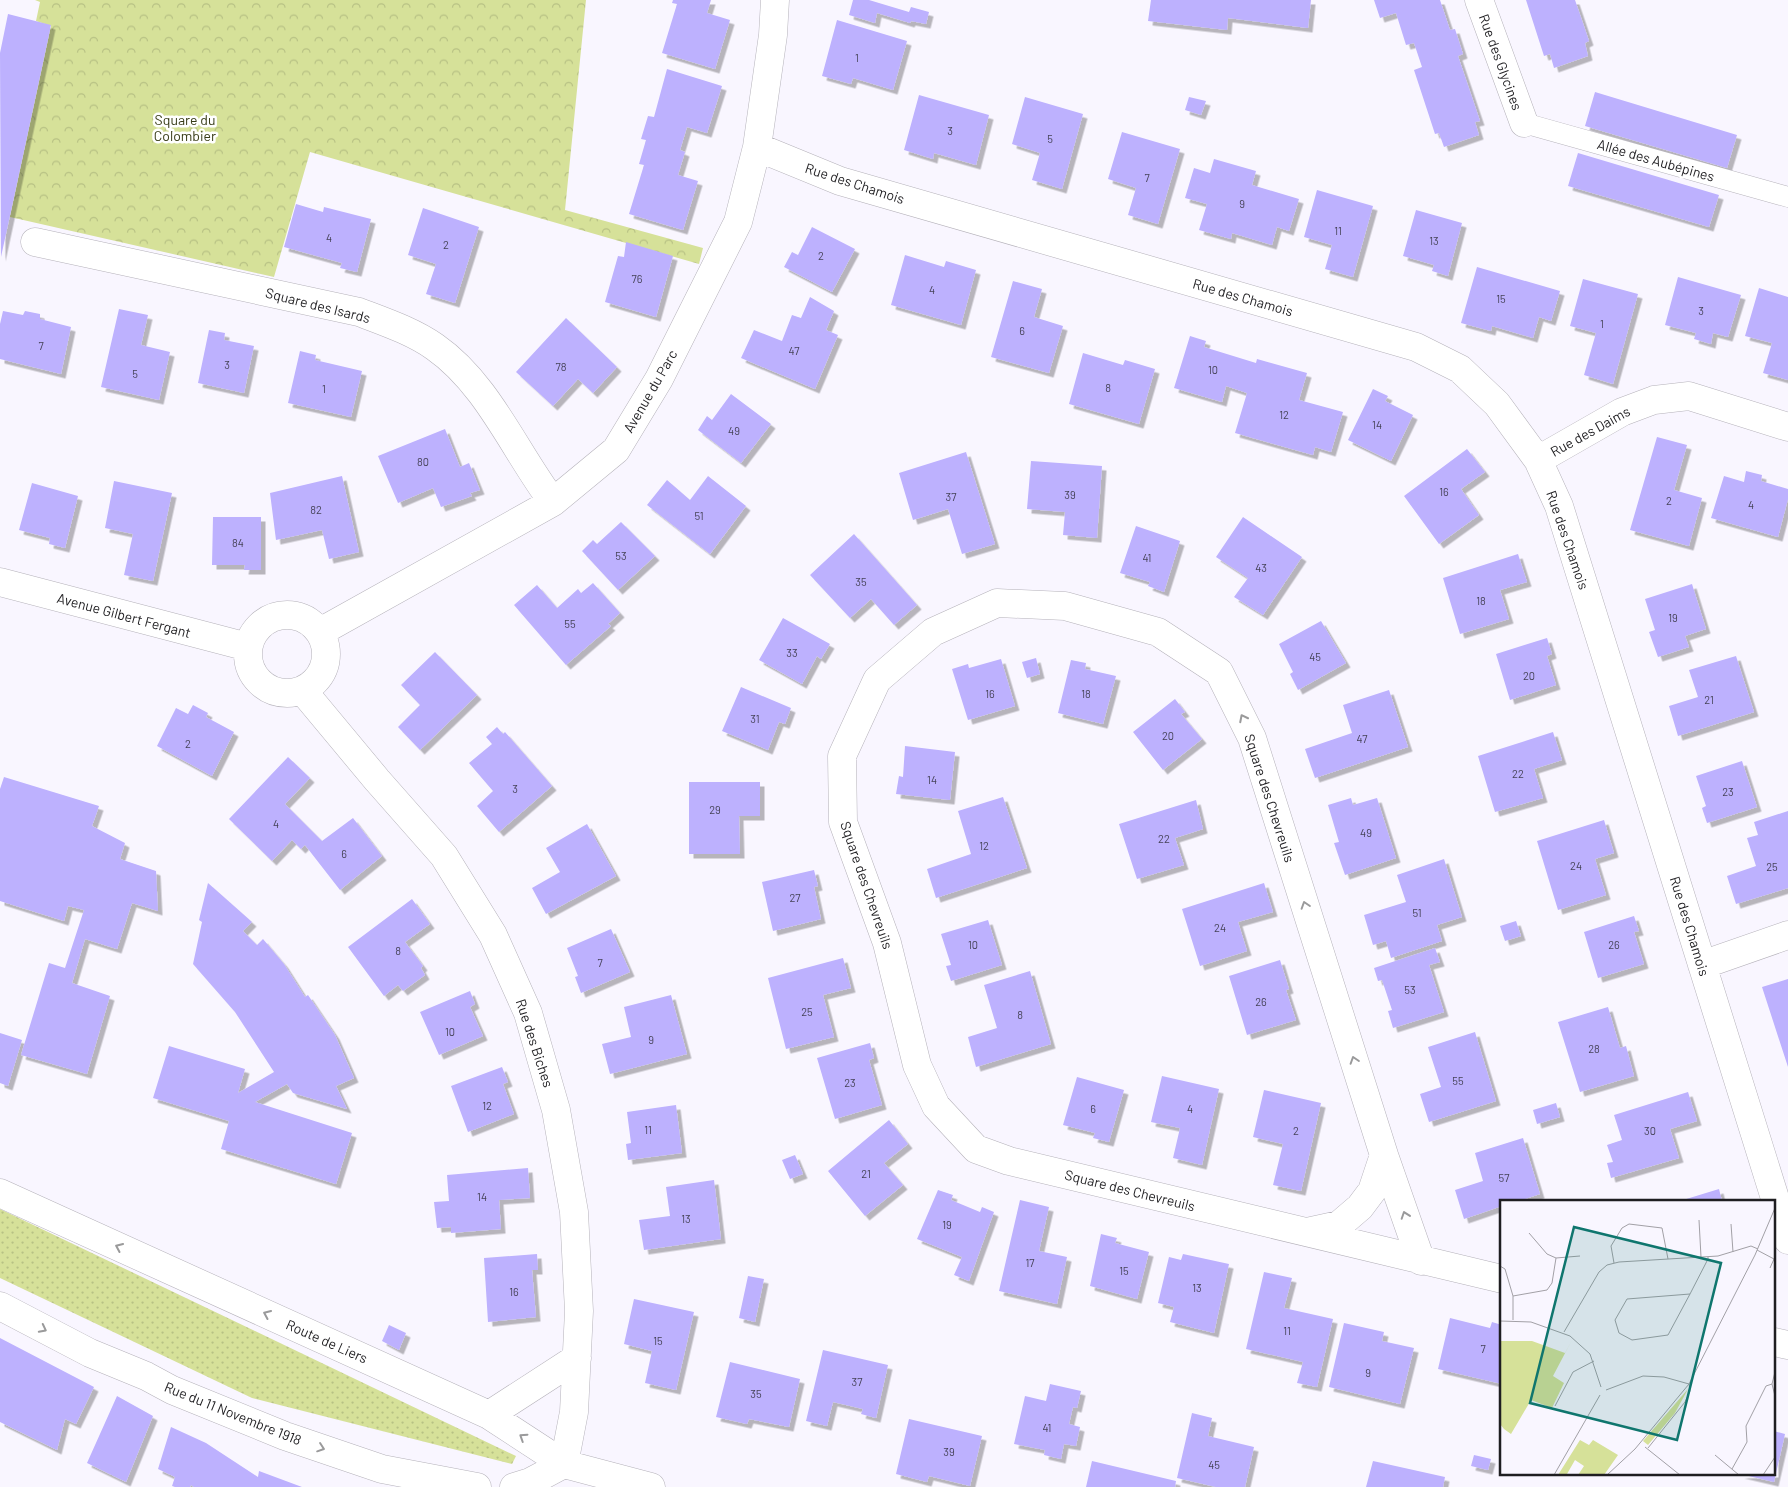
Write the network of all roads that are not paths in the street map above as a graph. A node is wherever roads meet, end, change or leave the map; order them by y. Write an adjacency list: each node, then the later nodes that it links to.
1 (775, 0): 4 (street, Avenue du Parc)
2 (1479, 0): 3 (street, Rue des Glycines)
3 (1524, 124): 5 (lane, Allée des Aubépines)
4 (757, 148): 8 (street, Rue des Chamois); 9 (street, Avenue du Parc)
5 (1788, 197)
6 (35, 242): 9 (street, Square des Isards)
7 (1788, 427): 8 (street, Rue des Daims)
8 (1538, 460): 15 (street, Rue des Chamois)
9 (553, 502): 11 (street, Avenue du Parc)
10 (0, 582): 12 (street, Avenue Gilbert Fergant)
11 (320, 632): 12 (street); 13 (street)
12 (248, 646): 13 (street)
13 (303, 691): 25 (street, Rue des Biches)
14 (1788, 935): 15 (street)
15 (1702, 965): 18 (street, Rue des Chamois)
16 (1384, 1155): 20 (street, Square des Chevreuils); 20 (street, Square des Chevreuils, one-way to 20); 22 (street, Square des Chevreuils, one-way to 16)
17 (0, 1193): 26 (street, Route de Liers, one-way to 17)
18 (1775, 1200)
19 (1776, 1202): 21 (street, Rue des Chamois)
20 (1305, 1232): 22 (street, Square des Chevreuils)
21 (1788, 1240)
22 (1421, 1261): 23 (street, Square des Chevreuils)
23 (1500, 1279)
24 (0, 1306): 28 (street, Rue du 11 Novembre 1918, one-way to 28)
25 (577, 1358): 26 (street); 27 (street, Rue des Biches)
26 (489, 1415): 27 (street, Route de Liers, one-way to 26)
27 (564, 1464): 29 (street); 30 (street, Route de Liers)
28 (477, 1487)
29 (514, 1487)
30 (651, 1487)

